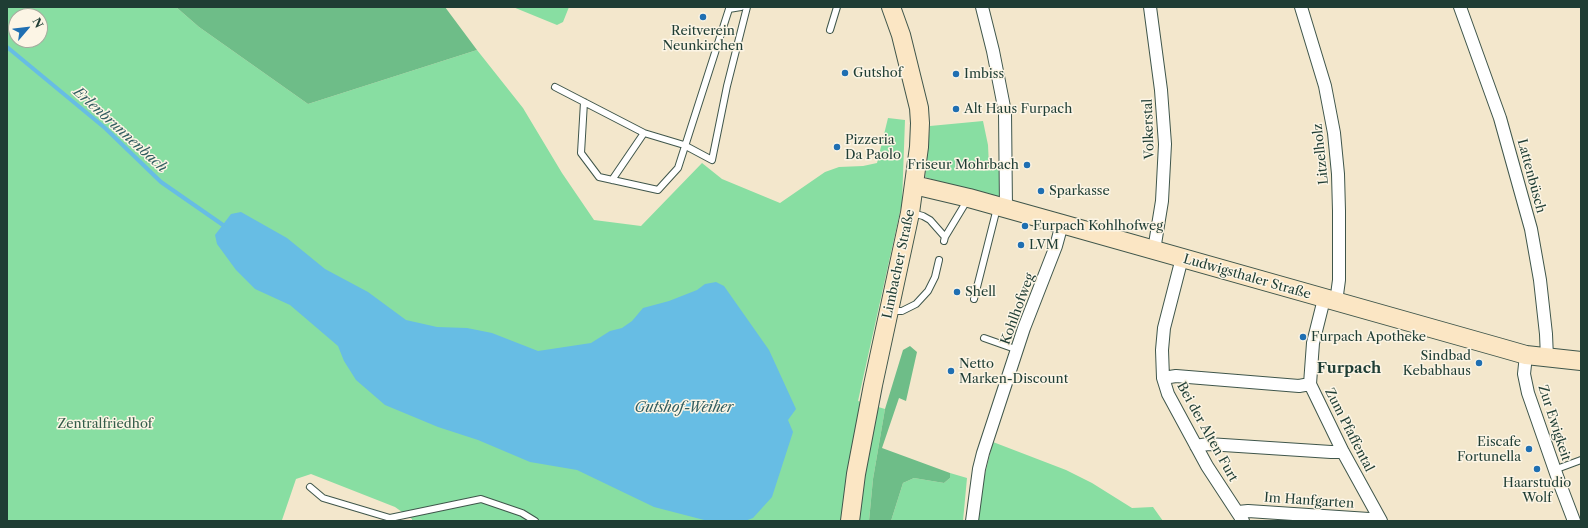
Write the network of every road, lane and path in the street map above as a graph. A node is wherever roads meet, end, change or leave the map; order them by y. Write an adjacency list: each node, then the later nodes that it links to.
1 (741, 7): 13 (lane)
2 (747, 7): 13 (lane)
3 (837, 7): 9 (lane)
4 (891, 7): 15 (street, Limbacher Straße)
5 (982, 7): 17 (street)
6 (1150, 7): 20 (street, Volkerstal)
7 (1301, 7): 24 (street, Litzelholz)
8 (1460, 7): 29 (street, Lattenbüsch)
9 (830, 30)
10 (555, 87): 11 (lane)
11 (584, 102): 12 (lane); 14 (lane)
12 (644, 133): 13 (lane); 14 (lane)
13 (684, 145): 14 (lane)
14 (612, 180)
15 (914, 185): 16 (street, Ludwigsthaler Straße); 18 (street, Limbacher Straße)
16 (969, 198): 17 (street, Ludwigsthaler Straße); 18 (lane)
17 (1002, 207): 19 (street, Ludwigsthaler Straße); 23 (lane)
18 (910, 213): 25 (street, Limbacher Straße)
19 (1062, 224): 20 (street, Ludwigsthaler Straße); 27 (street, Kohlhofweg)
20 (1154, 250): 21 (street, Ludwigsthaler Straße)
21 (1182, 258): 24 (street, Ludwigsthaler Straße); 31 (street, Bei der Alten Furt)
22 (939, 260): 25 (lane)
23 (974, 299)
24 (1330, 300): 28 (street, Ludwigsthaler Straße); 32 (street, Zum Pfaffental)
25 (889, 310): 41 (street, Limbacher Straße)
26 (984, 338): 27 (lane)
27 (1018, 350): 42 (street, Kohlhofweg)
28 (1526, 355): 29 (street, Ludwigsthaler Straße); 36 (street, Zur Ewigkeit)
29 (1547, 358): 30 (street, Ludwigsthaler Straße)
30 (1581, 361)
31 (1163, 378): 32 (street); 33 (street, Bei der Alten Furt)
32 (1310, 384): 34 (street, Zum Pfaffental)
33 (1196, 446): 34 (street); 38 (street, Bei der Alten Furt)
34 (1342, 452): 39 (street, Zum Pfaffental)
35 (1581, 460): 36 (lane)
36 (1554, 470): 43 (street, Zur Ewigkeit)
37 (310, 487): 40 (lane)
38 (1240, 517): 39 (street, Im Hanfgarten)
39 (1380, 519)
40 (535, 521)
41 (850, 521)
42 (972, 521)
43 (1574, 521)

